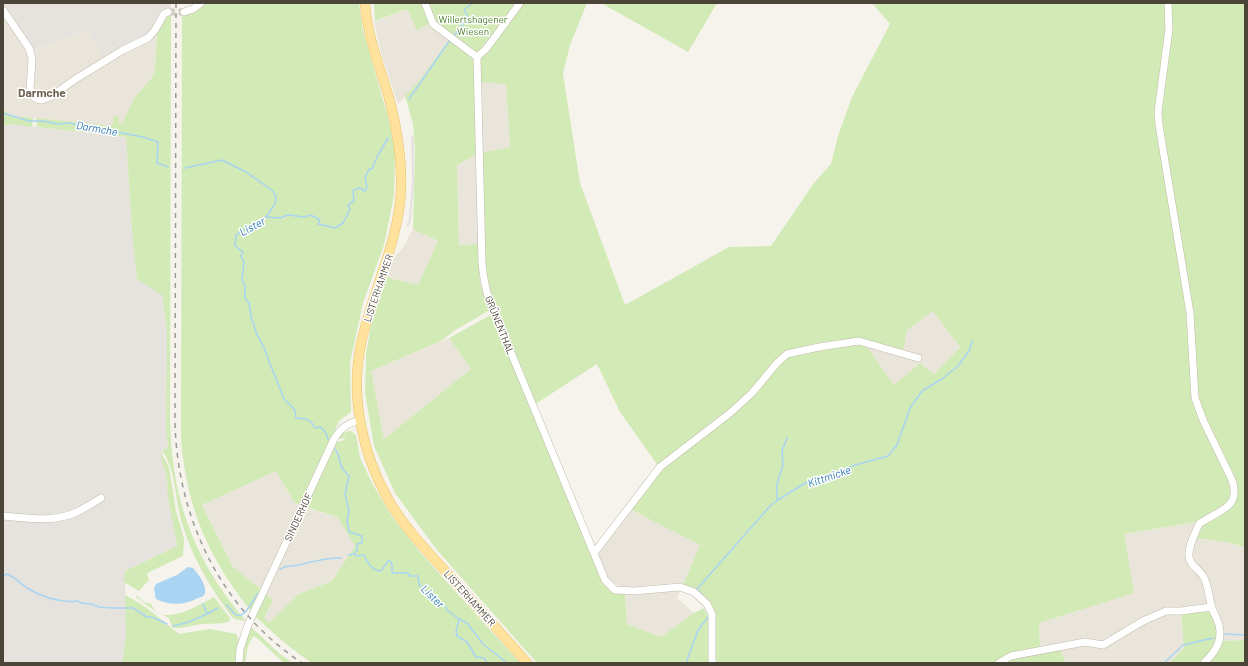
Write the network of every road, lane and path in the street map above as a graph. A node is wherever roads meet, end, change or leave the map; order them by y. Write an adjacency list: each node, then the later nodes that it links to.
1 (201, 3): 8 (street)
2 (366, 3): 11 (main road, LISTERHAMMER)
3 (425, 3): 9 (street)
4 (520, 3): 9 (street)
5 (1168, 3): 15 (street)
6 (3, 10): 7 (street)
7 (168, 12)
8 (184, 12)
9 (477, 57): 14 (street, GRÜNENTHAL)
10 (918, 358): 14 (street)
11 (360, 420): 16 (street, SINDERHOF); 17 (main road, LISTERHAMMER)
12 (101, 498): 13 (street)
13 (3, 516)
14 (594, 554): 18 (street, GRÜNENTHAL)
15 (1211, 607): 19 (street); 20 (street)
16 (239, 663)
17 (528, 663)
18 (712, 663)
19 (999, 663)
20 (1204, 663)

